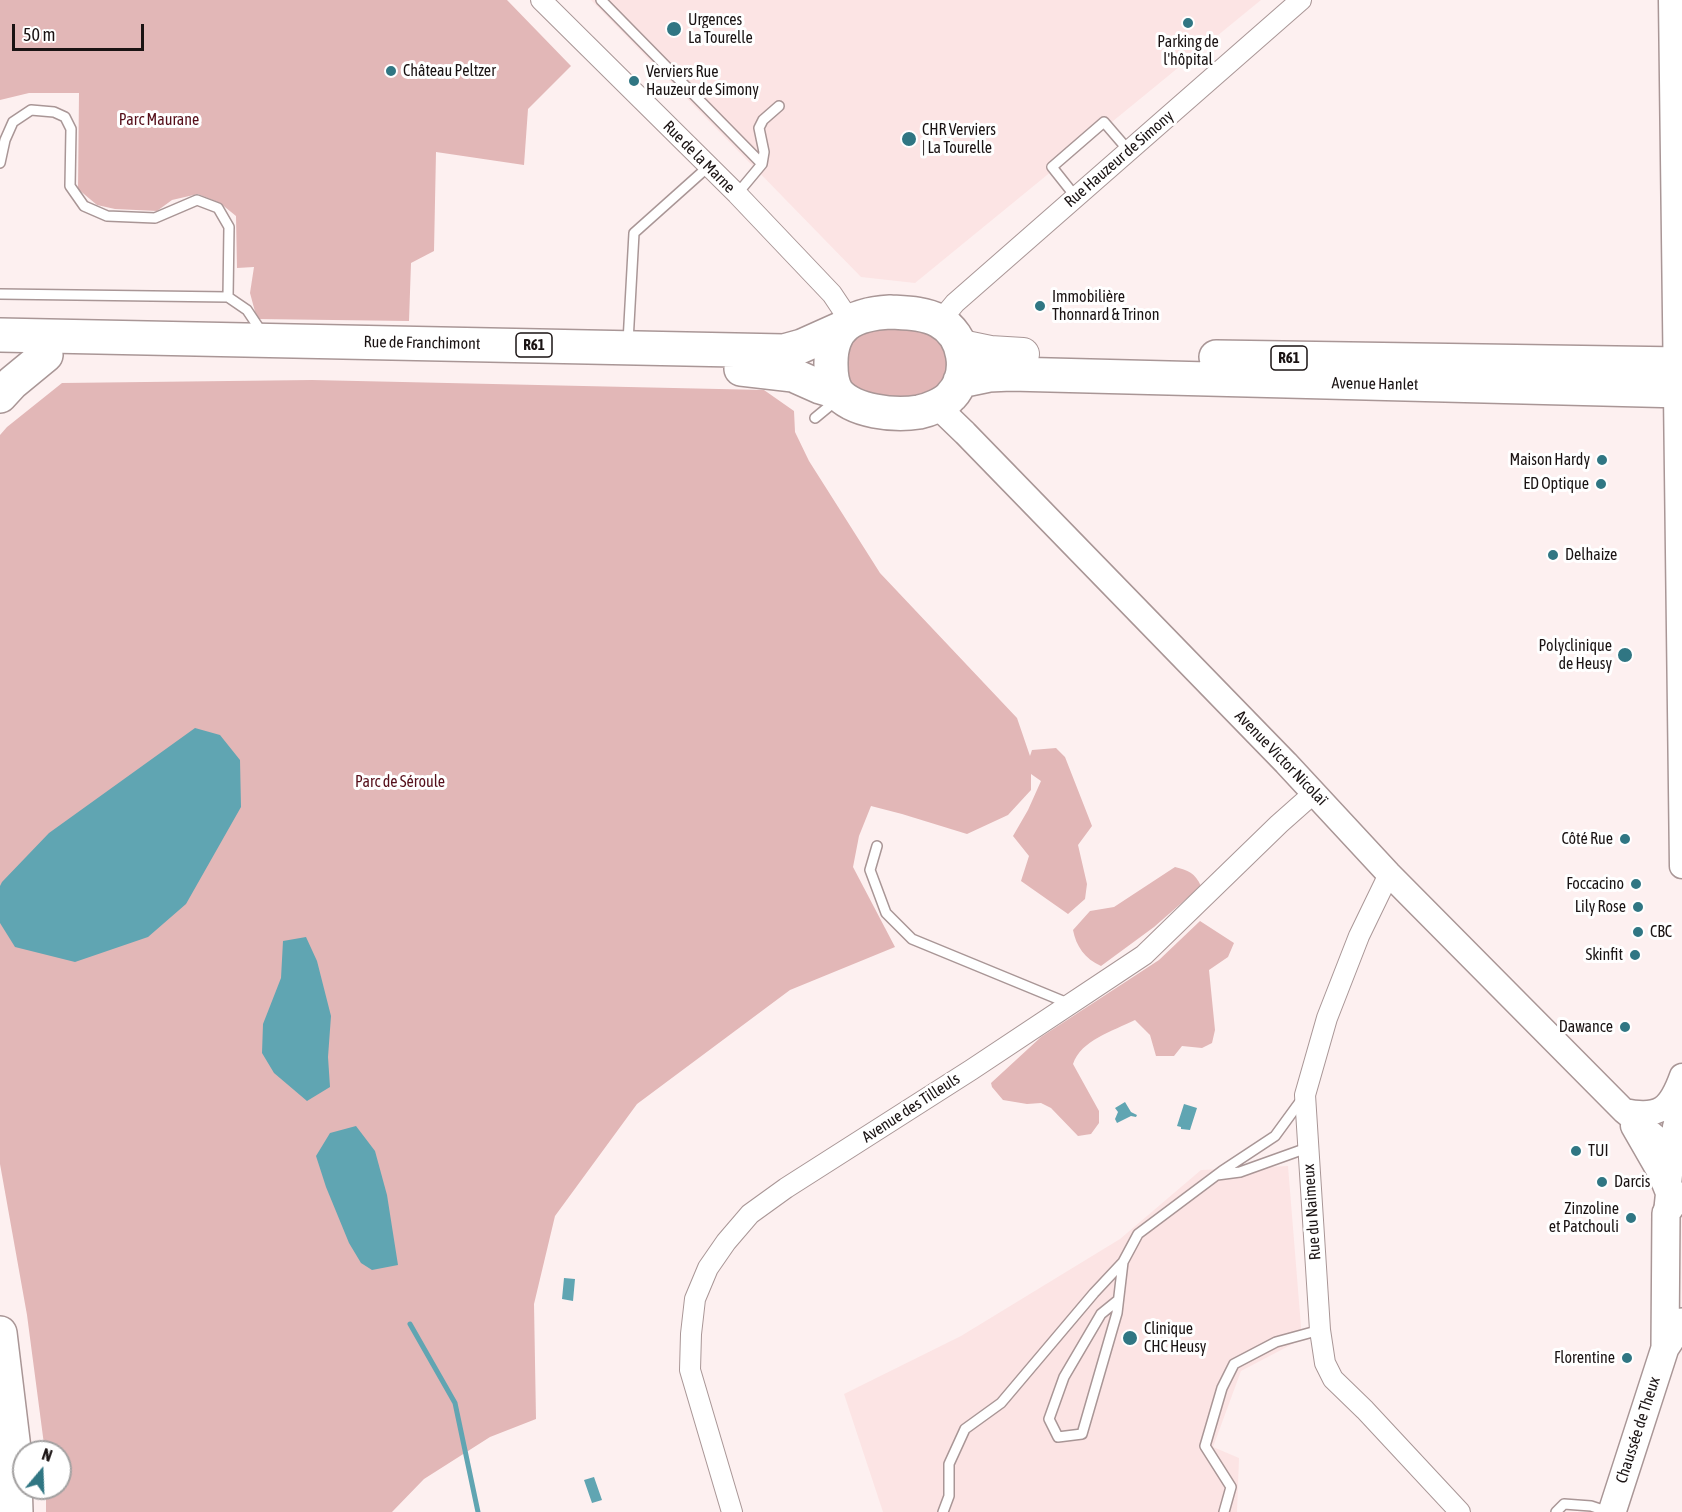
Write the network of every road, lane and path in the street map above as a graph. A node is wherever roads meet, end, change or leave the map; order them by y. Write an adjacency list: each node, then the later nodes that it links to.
1 (541, 0): 9 (street, Rue de la Marne)
2 (601, 0): 8 (lane)
3 (1301, 0): 6 (street, Rue Hauzeur de Simony)
4 (1671, 0): 23 (street)
5 (779, 106): 8 (lane)
6 (1129, 151): 11 (street, Rue Hauzeur de Simony); 11 (lane)
7 (0, 163): 13 (lane)
8 (762, 164): 10 (lane)
9 (708, 166): 10 (street, Rue de la Marne); 19 (lane)
10 (737, 194): 15 (street, Rue de la Marne)
11 (1075, 196): 14 (street, Rue Hauzeur de Simony)
12 (0, 294): 13 (lane)
13 (228, 297): 17 (lane)
14 (940, 321): 15 (highway, R61); 18 (highway)
15 (845, 325): 19 (highway, Rue de Franchimont / R61); 25 (highway)
16 (0, 335): 17 (highway, Rue de Franchimont / R61)
17 (267, 341): 19 (highway, Rue de Franchimont / R61)
18 (961, 346): 21 (main road, Avenue Hanlet / R61); 24 (highway)
19 (628, 348)
20 (0, 354): 22 (highway, Rue de Franchimont / R61)
21 (1023, 354): 23 (highway, Avenue Hanlet / R61)
22 (46, 355): 25 (highway, Rue de Franchimont / R61); 26 (highway)
23 (1679, 377): 24 (highway, Avenue Hanlet / R61); 31 (street)
24 (960, 381): 27 (highway)
25 (840, 394): 27 (highway, R61); 28 (lane)
26 (0, 396)
27 (937, 406): 29 (street, Avenue Victor Nicolaï)
28 (815, 418)
29 (1314, 793): 32 (street, Avenue Victor Nicolaï); 33 (street, Avenue des Tilleuls)
30 (877, 846): 33 (lane)
31 (1682, 866)
32 (1389, 874): 35 (street, Rue du Naimeux); 37 (street, Avenue Victor Nicolaï)
33 (1070, 1004): 51 (street, Avenue des Tilleuls)
34 (1682, 1076): 37 (street)
35 (1305, 1095): 38 (street, Rue du Naimeux); 40 (lane)
36 (1682, 1100): 39 (street)
37 (1624, 1111): 39 (street); 41 (street)
38 (1307, 1148): 40 (lane); 45 (street, Rue du Naimeux)
39 (1677, 1156): 41 (street)
40 (1217, 1175): 42 (lane)
41 (1673, 1216): 47 (main road, Chaussée de Theux)
42 (1123, 1262): 43 (lane); 52 (lane)
43 (1117, 1301): 43 (lane)
44 (1682, 1322): 47 (main road, Chaussée de Theux)
45 (1320, 1330): 53 (lane); 54 (street, Rue du Naimeux)
46 (0, 1334): 50 (highway)
47 (1665, 1348): 56 (main road, Chaussée de Theux)
48 (0, 1480): 49 (highway)
49 (2, 1512)
50 (16, 1512)
51 (732, 1512)
52 (943, 1512)
53 (1224, 1512)
54 (1460, 1512)
55 (1556, 1512): 56 (lane)
56 (1611, 1512)

